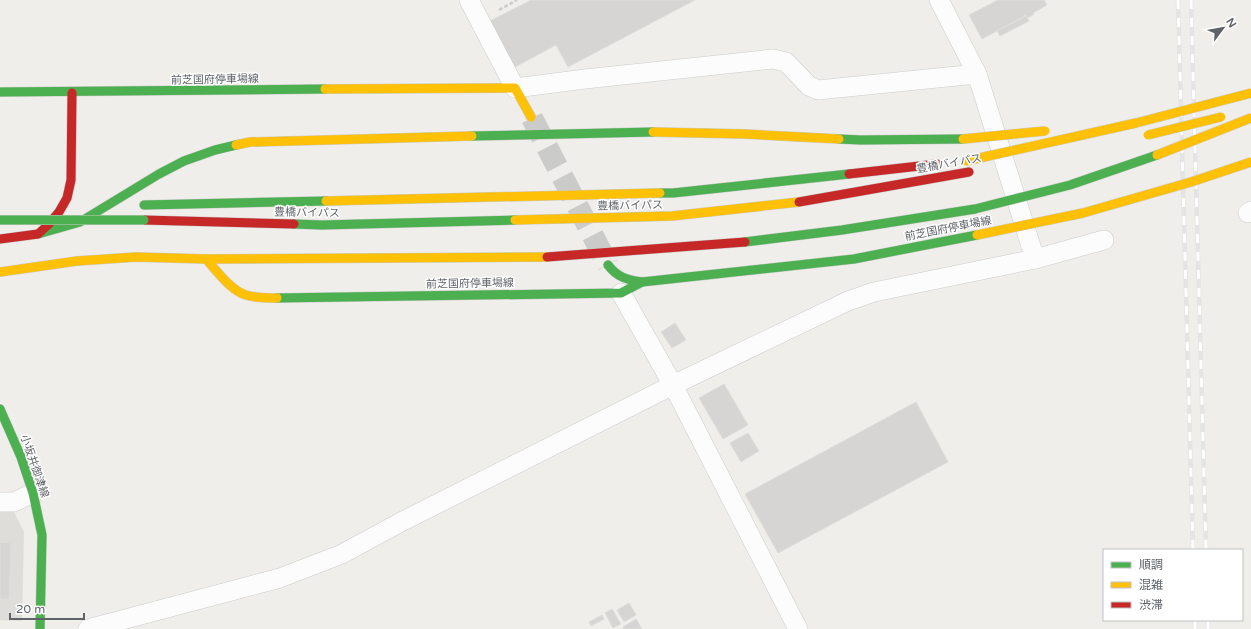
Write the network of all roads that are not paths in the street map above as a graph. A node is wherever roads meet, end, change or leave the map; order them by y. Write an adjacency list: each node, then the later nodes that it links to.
1 (469, 0): 4 (street)
2 (939, 0): 3 (street)
3 (977, 74): 4 (street); 27 (street)
4 (515, 88): 6 (main road, 前芝国府停車場線); 9 (main road)
5 (0, 92): 6 (main road, 前芝国府停車場線)
6 (72, 93): 23 (main road)
7 (1251, 93): 11 (main road, 豊橋バイパス, bridge)
8 (1228, 115): 12 (main road, bridge)
9 (531, 117)
10 (1251, 118): 26 (main road, bridge)
11 (1136, 123): 13 (main road, 豊橋バイパス, bridge); 23 (main road, bridge)
12 (1137, 137)
13 (962, 161)
14 (1251, 162): 30 (main road, 前芝国府停車場線, bridge)
15 (943, 163): 21 (main road, 豊橋バイパス)
16 (1015, 163): 17 (main road)
17 (1000, 166)
18 (973, 171): 22 (main road, 豊橋バイパス, bridge)
19 (53, 205): 20 (main road)
20 (76, 205)
21 (91, 205)
22 (0, 220)
23 (38, 234): 24 (main road)
24 (0, 239)
25 (1104, 240): 27 (street)
26 (206, 259): 29 (main road); 31 (main road, 前芝国府停車場線)
27 (1035, 259): 32 (street)
28 (608, 265): 30 (main road, 前芝国府停車場線)
29 (0, 272)
30 (642, 282): 31 (main road, 前芝国府停車場線)
31 (621, 293): 32 (street)
32 (673, 385): 37 (street); 38 (street)
33 (0, 409): 34 (main road, 小坂井御津線)
34 (34, 493): 35 (street); 36 (main road, 小坂井御津線)
35 (0, 502)
36 (42, 629)
37 (88, 629)
38 (798, 629)

